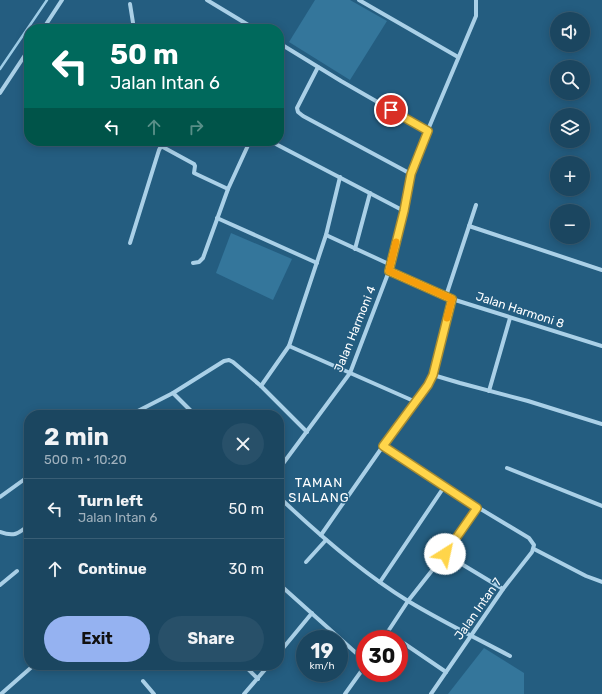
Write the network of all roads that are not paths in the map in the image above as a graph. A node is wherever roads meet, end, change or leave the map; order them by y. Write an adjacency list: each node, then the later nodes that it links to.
1 (62, 0): 6 (street)
2 (207, 0): 8 (street)
3 (359, 0): 11 (street)
4 (476, 0): 11 (street, Jalan Harmoni 4)
5 (130, 4): 7 (street)
6 (46, 24)
7 (133, 24)
8 (247, 24)
9 (284, 46): 12 (street)
10 (24, 57): 13 (street)
11 (458, 57): 14 (street, Jalan Harmoni 4)
12 (318, 67): 14 (street); 18 (street)
13 (0, 94)
14 (428, 131): 18 (street, Jalan Harmoni 4)
15 (161, 146): 20 (street); 27 (street)
16 (248, 146): 20 (street)
17 (279, 146): 19 (street)
18 (411, 174): 23 (street, Jalan Harmoni 4)
19 (340, 178): 21 (street); 26 (street)
20 (228, 189): 24 (street)
21 (370, 193): 23 (street); 28 (street)
22 (476, 205): 25 (street)
23 (404, 211): 31 (street, Jalan Harmoni 4)
24 (218, 218): 29 (street); 30 (street)
25 (469, 226): 32 (street); 34 (street)
26 (326, 235): 28 (street); 30 (street)
27 (130, 244)
28 (355, 249): 31 (street)
29 (193, 263)
30 (317, 263): 37 (street)
31 (391, 265): 33 (street, Jalan Harmoni 4)
32 (602, 270)
33 (389, 271): 34 (street, Jalan Harmoni 8); 39 (street, Jalan Harmoni 4)
34 (446, 296): 35 (street, Jalan Harmoni 8)
35 (452, 299): 36 (street, Jalan Harmoni 8); 40 (street)
36 (510, 318): 38 (street, Jalan Harmoni 8); 42 (street)
37 (289, 346): 39 (street); 41 (street)
38 (602, 346)
39 (350, 373): 44 (street); 48 (street, Jalan Harmoni 4)
40 (433, 375): 42 (street); 44 (street)
41 (261, 386): 43 (street); 48 (street)
42 (489, 391): 47 (street)
43 (173, 393): 45 (street); 46 (street)
44 (416, 402): 49 (street)
45 (140, 410)
46 (190, 410)
47 (602, 424)
48 (307, 432): 50 (street, Jalan Harmoni 4)
49 (383, 446): 53 (street); 60 (street)
50 (284, 462)
51 (507, 468): 56 (street)
52 (24, 480): 54 (street)
53 (444, 487): 57 (street); 66 (street)
54 (0, 497)
55 (284, 502): 60 (street)
56 (602, 506)
57 (477, 508): 62 (street); 63 (street)
58 (24, 529): 59 (street)
59 (0, 532)
60 (321, 535): 61 (street)
61 (326, 540): 64 (street); 66 (street)
62 (534, 549): 67 (street); 70 (street, Jalan Intan 7)
63 (445, 554): 70 (street); 71 (street)
64 (306, 562)
65 (17, 571): 68 (street)
66 (380, 582): 71 (street)
67 (602, 582)
68 (0, 585)
69 (284, 588): 72 (street)
70 (503, 589): 74 (street, Jalan Intan 7)
71 (408, 601): 73 (street); 74 (street)
72 (312, 613): 75 (street); 77 (street)
73 (389, 630)
74 (471, 635): 78 (street); 82 (street, Jalan Intan 7)
75 (284, 647)
76 (408, 647): 82 (street)
77 (356, 653)
78 (510, 656)
79 (28, 670): 86 (street)
80 (249, 670): 83 (street)
81 (265, 670): 83 (street)
82 (446, 672): 90 (street, Jalan Intan 7)
83 (258, 679): 88 (street)
84 (356, 679): 89 (street)
85 (144, 681): 87 (street)
86 (1, 694)
87 (154, 694)
88 (244, 694)
89 (345, 694)
90 (431, 694)

